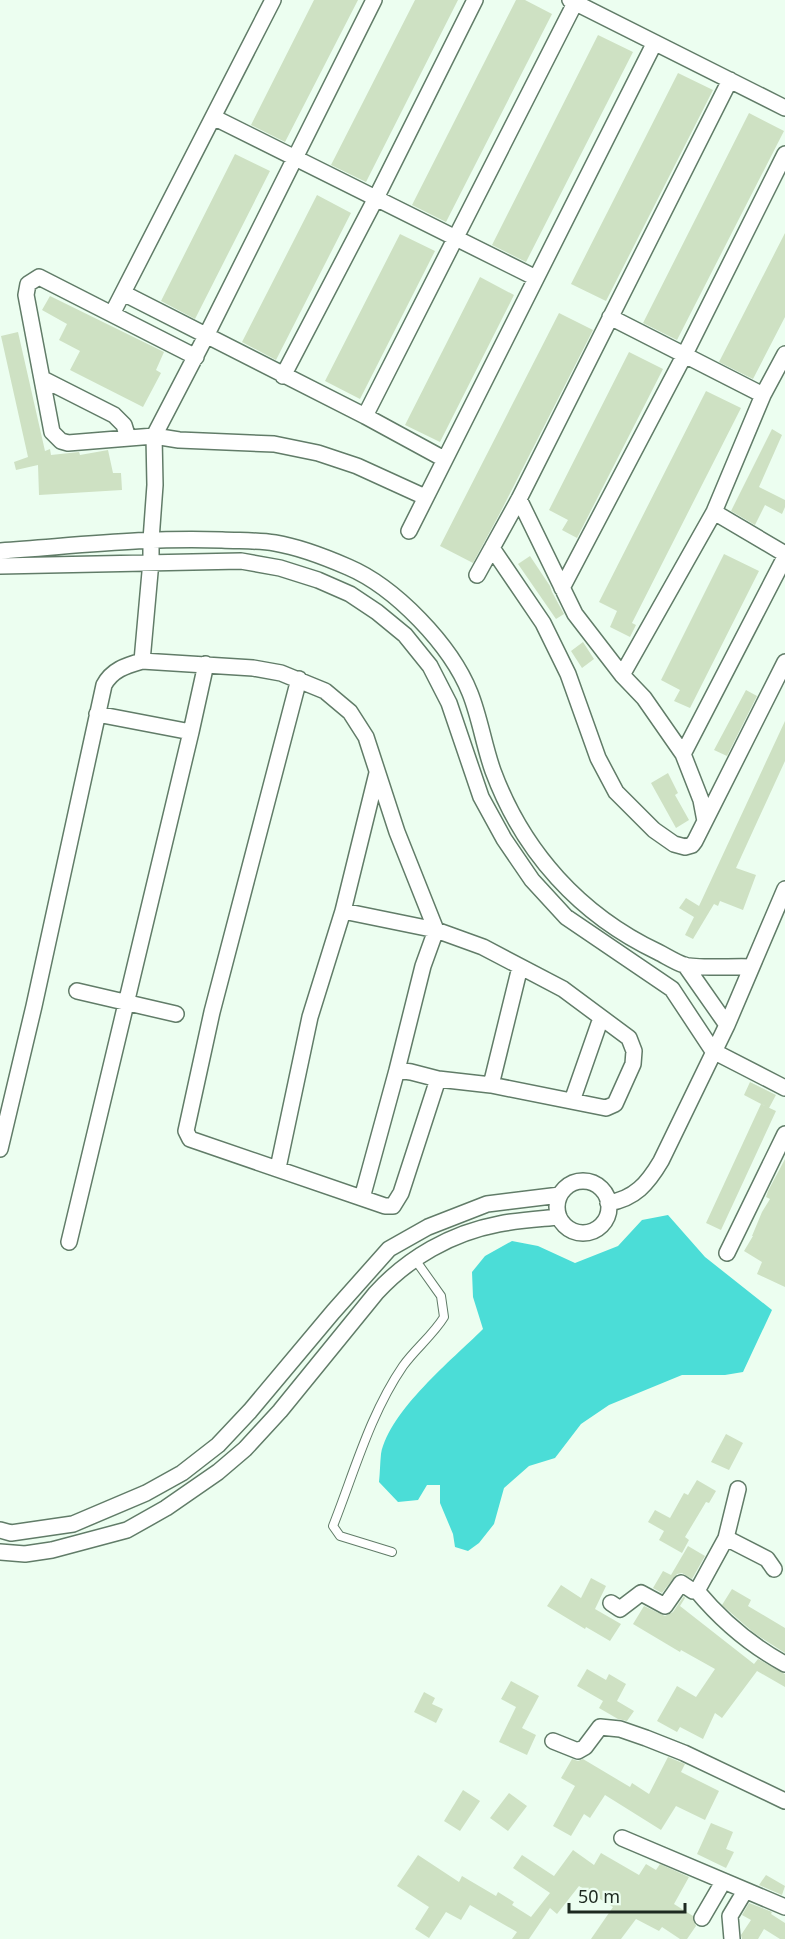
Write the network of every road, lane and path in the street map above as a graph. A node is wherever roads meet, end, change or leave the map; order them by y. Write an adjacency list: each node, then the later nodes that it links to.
1 (273, 0): 8 (street)
2 (374, 0): 10 (street)
3 (475, 0): 11 (street)
4 (572, 1): 5 (street); 12 (street)
5 (654, 44): 6 (street); 13 (street)
6 (730, 80): 7 (street); 16 (street)
7 (785, 108)
8 (213, 117): 10 (street); 14 (street)
9 (785, 154): 19 (street)
10 (295, 157): 11 (street); 17 (street)
11 (376, 198): 12 (street); 21 (street)
12 (457, 238): 13 (street); 24 (street)
13 (536, 278): 27 (street)
14 (123, 293): 15 (street); 17 (street)
15 (112, 314): 20 (street); 22 (street)
16 (610, 317): 19 (street); 29 (street)
17 (206, 336): 20 (street); 21 (street)
18 (785, 354): 23 (street)
19 (684, 356): 23 (street); 39 (street)
20 (196, 357): 25 (street)
21 (283, 376): 24 (street)
22 (43, 380): 26 (street); 26 (street)
23 (763, 396): 30 (street)
24 (365, 416): 27 (street)
25 (154, 436): 26 (street); 28 (street); 32 (street)
26 (128, 438)
27 (444, 459): 28 (street)
28 (425, 496): 31 (street)
29 (519, 499): 33 (street); 39 (street)
30 (714, 512): 35 (street); 43 (street)
31 (409, 531)
32 (151, 540): 34 (street); 36 (street); 53 (street)
33 (492, 548): 38 (street); 49 (street)
34 (0, 551)
35 (785, 555): 47 (street)
36 (151, 561): 37 (street); 40 (street); 61 (street)
37 (0, 566)
38 (477, 575)
39 (562, 588): 43 (street)
40 (141, 661): 42 (street); 45 (street)
41 (785, 662): 49 (street)
42 (206, 664): 44 (street); 46 (street)
43 (622, 675): 47 (street)
44 (299, 679): 48 (street); 69 (street)
45 (97, 714): 46 (street); 68 (street)
46 (190, 732): 57 (street)
47 (683, 754): 49 (street)
48 (377, 773): 51 (street); 52 (street)
49 (705, 822)
50 (785, 889): 55 (street)
51 (343, 911): 52 (street); 69 (street)
52 (436, 930): 54 (street); 62 (street)
53 (685, 965): 55 (street); 60 (street)
54 (519, 967): 59 (street); 64 (street)
55 (751, 967): 60 (street)
56 (77, 991): 57 (street)
57 (126, 1003): 58 (street); 74 (street)
58 (176, 1014)
59 (601, 1017): 66 (street); 66 (street)
60 (727, 1024): 61 (street)
61 (713, 1052): 65 (street); 72 (street)
62 (397, 1070): 63 (street); 71 (street)
63 (438, 1079): 64 (street); 71 (street)
64 (491, 1085): 66 (street)
65 (785, 1088)
66 (572, 1101)
67 (785, 1134): 75 (street)
68 (0, 1149)
69 (278, 1168): 71 (street)
70 (560, 1195): 72 (street); 73 (street); 78 (street)
71 (362, 1198)
72 (608, 1203): 73 (street)
73 (559, 1217): 76 (street)
74 (69, 1242)
75 (727, 1253)
76 (414, 1258): 80 (street); 81 (lane)
77 (738, 1489): 79 (street)
78 (0, 1530)
79 (726, 1538): 82 (street); 83 (street)
80 (0, 1552)
81 (392, 1552)
82 (774, 1569)
83 (697, 1591): 84 (street); 85 (street)
84 (610, 1603)
85 (785, 1664)
86 (553, 1741): 87 (street)
87 (785, 1801)
88 (622, 1838): 89 (street)
89 (723, 1882): 90 (street); 92 (street)
90 (745, 1891): 91 (street); 93 (street)
91 (785, 1907)
92 (702, 1918)
93 (732, 1939)

